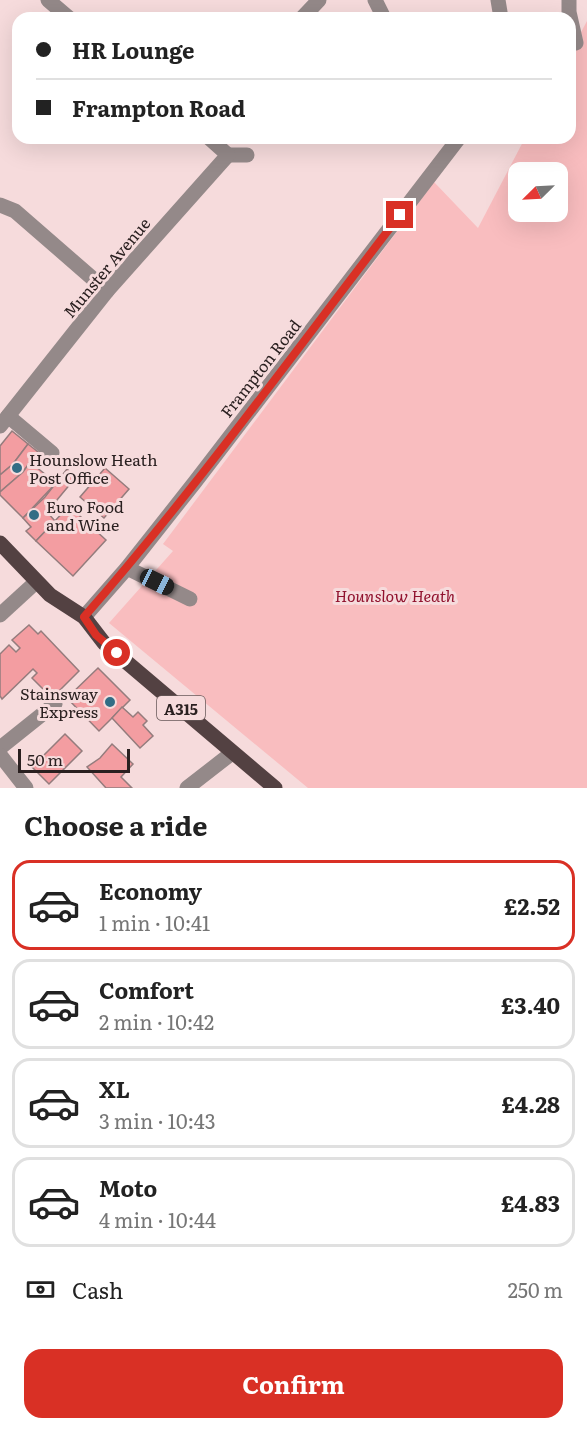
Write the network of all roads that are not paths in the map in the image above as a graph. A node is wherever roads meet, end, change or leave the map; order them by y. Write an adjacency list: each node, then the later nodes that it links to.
1 (48, 0): 3 (street)
2 (319, 0): 4 (street)
3 (62, 12)
4 (308, 12)
5 (216, 144): 7 (street)
6 (454, 144): 14 (street, Frampton Road)
7 (228, 155): 8 (street); 10 (street, Munster Avenue)
8 (247, 155)
9 (0, 205): 10 (street)
10 (107, 291): 11 (street, Munster Avenue)
11 (4, 421): 12 (street)
12 (52, 453)
13 (0, 543): 15 (main road, A315)
14 (127, 567): 16 (street); 18 (street, Frampton Road)
15 (36, 582): 17 (street); 18 (main road, A315)
16 (190, 598)
17 (0, 615)
18 (84, 617): 21 (main road, A315)
19 (54, 704): 20 (street)
20 (0, 748)
21 (232, 753): 24 (street); 25 (main road, A315)
22 (0, 755): 23 (street)
23 (26, 788)
24 (187, 788)
25 (275, 788)

